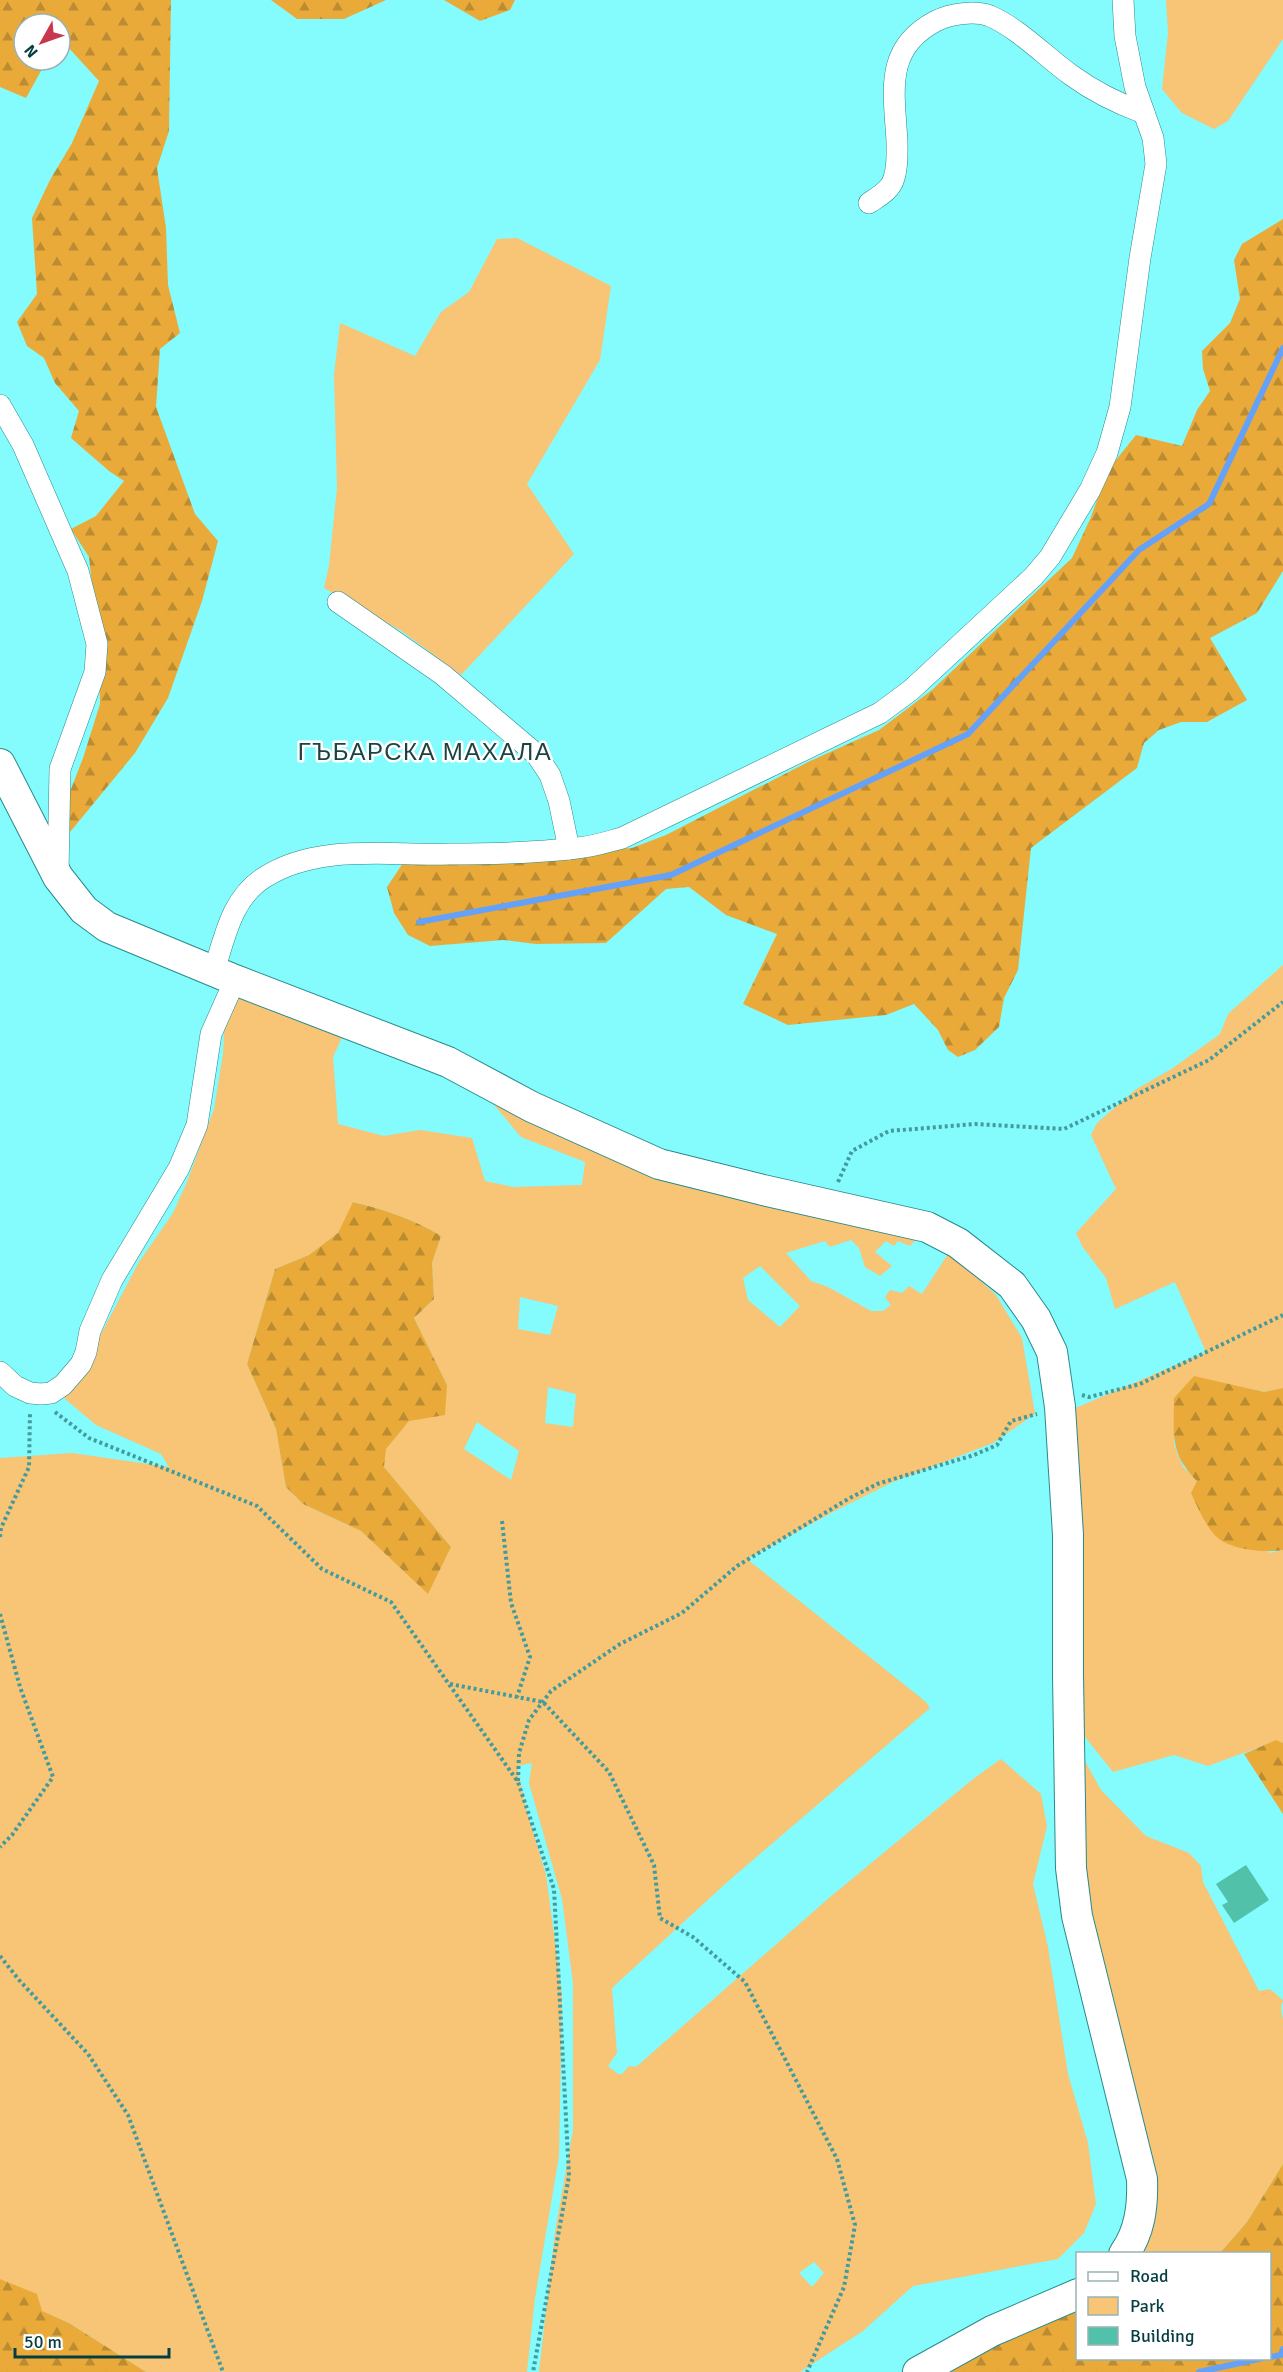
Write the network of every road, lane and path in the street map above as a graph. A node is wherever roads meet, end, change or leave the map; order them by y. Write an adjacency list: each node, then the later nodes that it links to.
1 (1123, 0): 2 (street)
2 (1144, 113): 3 (street); 7 (street)
3 (869, 203)
4 (0, 405): 8 (street)
5 (338, 602): 7 (street)
6 (0, 764): 8 (street)
7 (568, 849): 9 (street)
8 (58, 877): 9 (street)
9 (225, 976): 11 (street); 14 (street)
10 (1283, 1002): 11 (path)
11 (827, 1205): 15 (street)
12 (1283, 1316): 15 (path)
13 (0, 1372): 14 (street)
14 (30, 1393): 18 (path)
15 (1059, 1399): 22 (path); 26 (street)
16 (88, 1438): 20 (path)
17 (502, 1521): 21 (path)
18 (0, 1538)
19 (0, 1614): 24 (path)
20 (449, 1684): 21 (path); 23 (path)
21 (517, 1697): 22 (path)
22 (543, 1702): 23 (path); 30 (path)
23 (518, 1782): 29 (path)
24 (0, 1847)
25 (0, 1956): 28 (path)
26 (1126, 2252)
27 (1076, 2294): 31 (street)
28 (223, 2372)
29 (533, 2372)
30 (807, 2372)
31 (918, 2372)

